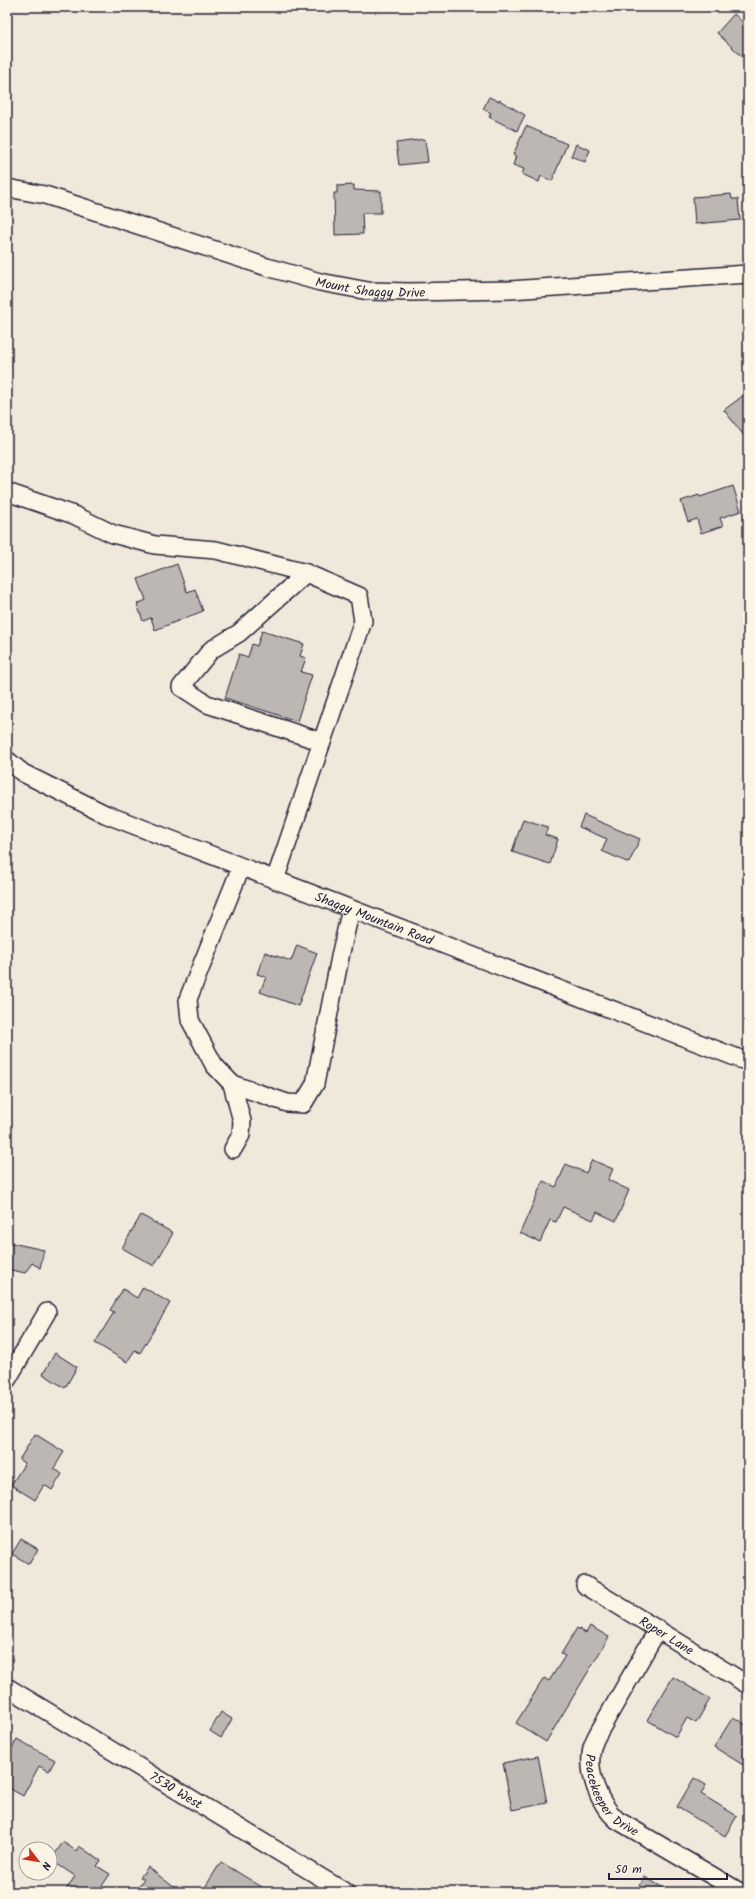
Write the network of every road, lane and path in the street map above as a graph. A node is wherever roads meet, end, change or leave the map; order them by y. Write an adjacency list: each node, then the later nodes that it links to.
1 (7, 188): 2 (street, Mount Shaggy Drive)
2 (748, 274)
3 (7, 492): 4 (street)
4 (306, 574): 5 (street); 5 (street)
5 (322, 742): 8 (street)
6 (7, 760): 7 (street, Shaggy Mountain Road)
7 (241, 867): 8 (street, Shaggy Mountain Road); 11 (street)
8 (275, 880): 9 (street, Shaggy Mountain Road)
9 (351, 909): 10 (street, Shaggy Mountain Road); 11 (street)
10 (748, 1062)
11 (232, 1084): 12 (street)
12 (233, 1149)
13 (47, 1312): 14 (street)
14 (7, 1380)
15 (585, 1585): 16 (street, Roper Lane)
16 (658, 1629): 17 (street, Roper Lane); 20 (street, Peacekeeper Drive)
17 (748, 1685)
18 (7, 1687): 19 (street, 7530 West)
19 (345, 1892)
20 (740, 1892)

